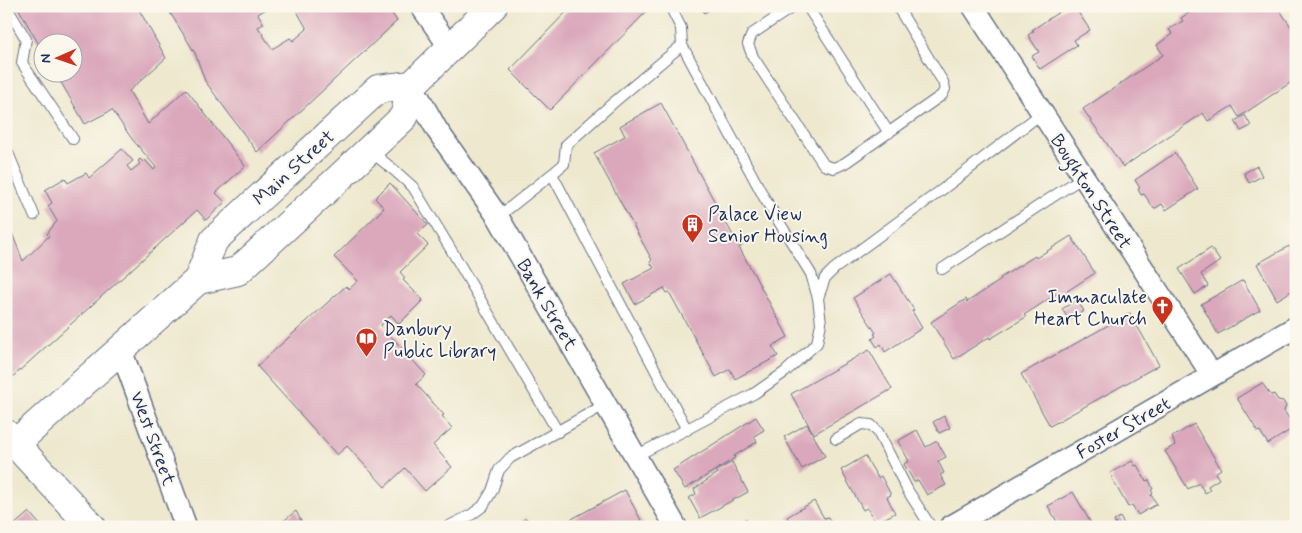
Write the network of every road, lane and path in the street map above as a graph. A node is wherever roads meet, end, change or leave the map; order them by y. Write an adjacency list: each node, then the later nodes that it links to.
1 (6, 6): 14 (lane)
2 (421, 6): 10 (street)
3 (493, 6): 10 (main road)
4 (670, 6): 9 (lane)
5 (794, 6): 13 (lane)
6 (807, 6): 13 (lane)
7 (897, 6): 13 (lane)
8 (973, 6): 12 (street, Boughton Street)
9 (682, 45): 17 (lane); 23 (lane)
10 (451, 49): 11 (main road)
11 (412, 85): 15 (main road, Main Street); 20 (street, Bank Street); 22 (main road, Main Street)
12 (1042, 113): 18 (street, Boughton Street); 23 (lane)
13 (889, 132)
14 (73, 139)
15 (369, 150): 22 (main road, Main Street); 29 (lane)
16 (7, 152): 19 (lane)
17 (552, 174): 20 (lane); 28 (lane)
18 (1083, 176): 21 (lane); 26 (street, Boughton Street)
19 (34, 215)
20 (498, 217): 27 (street, Bank Street)
21 (942, 268)
22 (198, 280): 25 (main road, Main Street)
23 (818, 298): 28 (lane)
24 (1296, 327): 26 (street, Foster Street)
25 (121, 350): 31 (main road, Main Street); 34 (street, West Street)
26 (1212, 375): 38 (street, Foster Street)
27 (606, 404): 29 (lane); 32 (street, Bank Street)
28 (688, 430): 32 (lane)
29 (558, 432): 35 (lane)
30 (836, 439): 37 (lane)
31 (9, 443): 33 (main road)
32 (636, 456): 36 (street, Bank Street)
33 (92, 527)
34 (186, 527)
35 (447, 527)
36 (676, 527)
37 (931, 527)
38 (950, 527)

